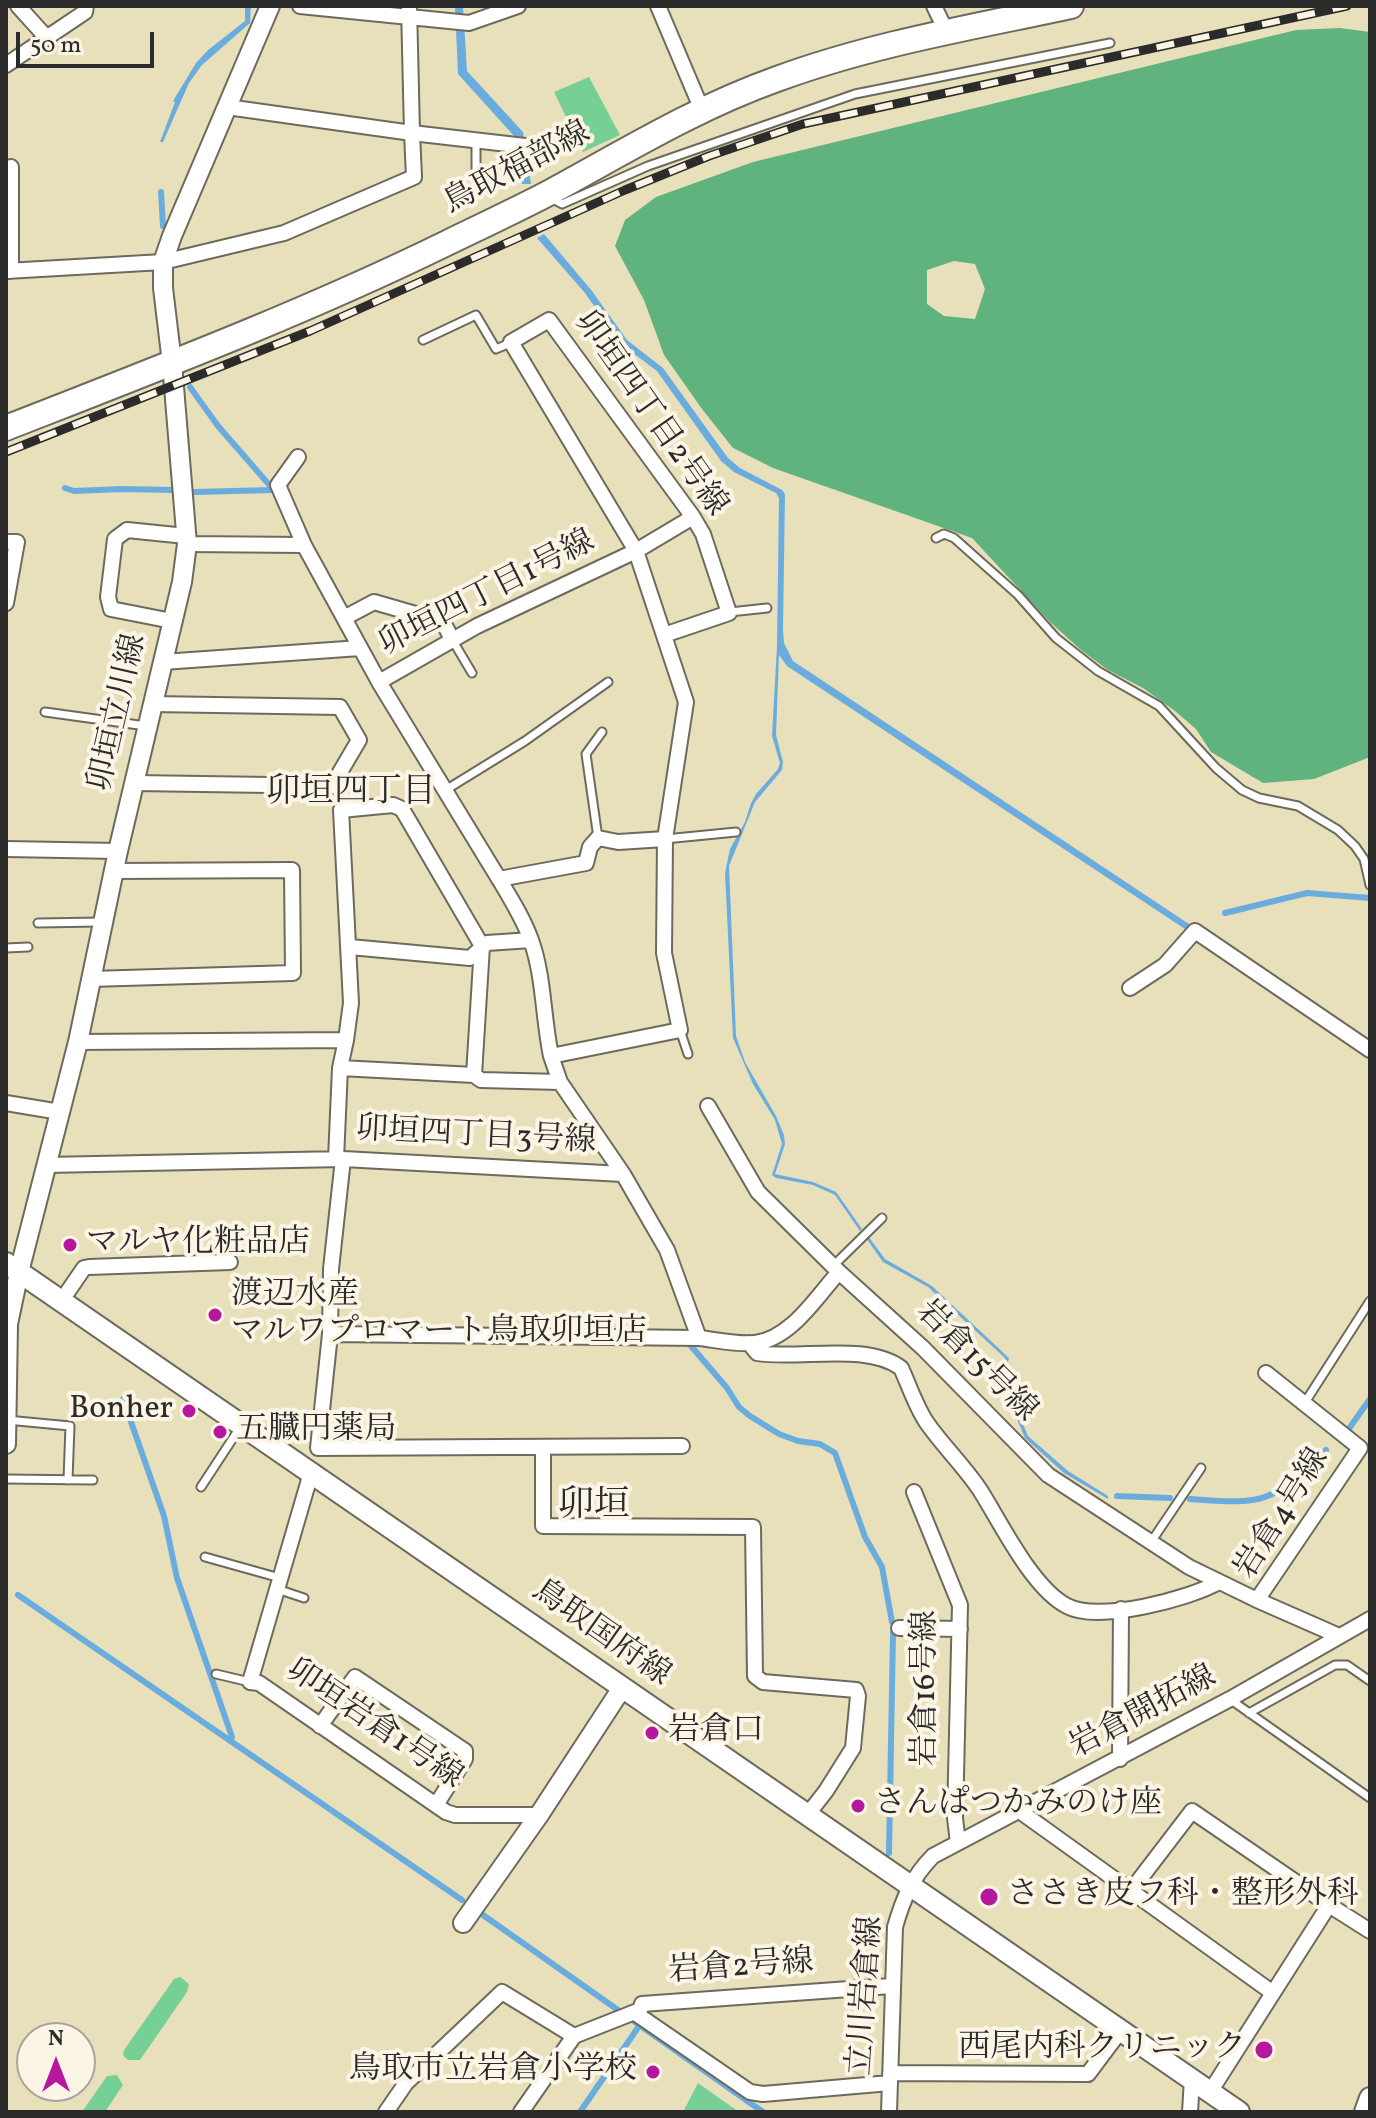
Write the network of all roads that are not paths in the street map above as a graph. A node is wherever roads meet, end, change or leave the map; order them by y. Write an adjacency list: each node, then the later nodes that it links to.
1 (18, 6): 11 (street)
2 (86, 6): 11 (street)
3 (270, 6): 14 (street, 卯垣立川線)
4 (300, 6): 9 (street)
5 (518, 6): 9 (street)
6 (658, 6): 15 (street)
7 (934, 6): 10 (street)
8 (1071, 6): 10 (main road, 鳥取福部線)
9 (408, 12): 16 (street)
10 (947, 33): 15 (main road, 鳥取福部線)
11 (47, 38): 13 (street)
12 (1110, 43): 21 (lane)
13 (6, 65)
14 (227, 107): 16 (street); 22 (street, 卯垣立川線)
15 (702, 110): 21 (main road, 鳥取福部線)
16 (412, 133): 17 (street); 22 (street)
17 (476, 139): 18 (street); 20 (lane)
18 (519, 145)
19 (6, 168): 23 (street)
20 (476, 170)
21 (545, 194): 26 (main road, 鳥取福部線)
22 (163, 262): 23 (street); 26 (street, 卯垣立川線)
23 (8, 271)
24 (423, 340): 25 (lane)
25 (511, 342): 29 (street, 卯垣四丁目2号線); 34 (street)
26 (172, 363): 27 (main road, 鳥取福部線); 31 (street, 卯垣立川線)
27 (6, 428)
28 (298, 457): 33 (street, 卯垣四丁目1号線)
29 (693, 517): 34 (street, 卯垣四丁目1号線); 37 (street, 卯垣四丁目2号線)
30 (936, 538): 62 (lane)
31 (186, 540): 33 (street); 39 (street, 卯垣立川線); 39 (street)
32 (6, 542): 35 (street)
33 (304, 545): 38 (street, 卯垣四丁目1号線)
34 (636, 551): 40 (street); 41 (street, 卯垣四丁目1号線)
35 (6, 603)
36 (767, 608): 37 (lane)
37 (729, 613): 40 (street)
38 (344, 618): 41 (street); 42 (street, 卯垣四丁目1号線)
39 (172, 621): 43 (street, 卯垣立川線)
40 (664, 635): 57 (street)
41 (453, 641): 44 (lane); 45 (street, 卯垣四丁目1号線)
42 (360, 648): 43 (street); 45 (street, 卯垣四丁目1号線)
43 (163, 662): 47 (street, 卯垣立川線)
44 (472, 673)
45 (379, 682): 53 (street, 卯垣四丁目3号線)
46 (608, 682): 53 (lane)
47 (153, 704): 49 (street, 卯垣立川線); 52 (street)
48 (45, 712): 49 (lane)
49 (147, 726): 51 (street, 卯垣立川線)
50 (602, 732): 56 (lane)
51 (134, 783): 52 (street); 59 (street, 卯垣立川線)
52 (337, 786): 54 (street)
53 (444, 791): 61 (street, 卯垣四丁目3号線)
54 (341, 810): 66 (street); 68 (street)
55 (736, 832): 57 (lane)
56 (598, 838): 57 (street); 61 (street)
57 (665, 839): 72 (street)
58 (6, 849): 59 (street)
59 (118, 851): 60 (street, 卯垣立川線)
60 (115, 871): 63 (street, 卯垣立川線); 70 (street)
61 (499, 879): 65 (street, 卯垣四丁目3号線)
62 (1370, 885)
63 (103, 922): 64 (lane); 70 (street, 卯垣立川線)
64 (38, 923)
65 (531, 940): 66 (street); 77 (street, 卯垣四丁目3号線)
66 (482, 946): 68 (street); 79 (street)
67 (28, 947): 69 (lane)
68 (350, 947): 73 (street)
69 (6, 948)
70 (90, 979): 74 (street, 卯垣立川線)
71 (1130, 988): 75 (street)
72 (680, 1030): 76 (lane); 77 (street)
73 (346, 1040): 74 (street); 78 (street)
74 (78, 1042): 83 (street, 卯垣立川線)
75 (1370, 1050)
76 (688, 1054)
77 (551, 1056): 80 (street, 卯垣四丁目3号線)
78 (340, 1068): 79 (street); 84 (street)
79 (474, 1075): 80 (street)
80 (560, 1082): 86 (street, 卯垣四丁目3号線)
81 (6, 1103): 83 (street)
82 (708, 1106): 90 (street, 岩倉15号線)
83 (60, 1112): 85 (street, 卯垣立川線)
84 (339, 1159): 85 (street, 卯垣四丁目3号線); 86 (street, 卯垣四丁目3号線); 93 (street)
85 (46, 1165): 89 (street, 卯垣立川線)
86 (623, 1174): 94 (street)
87 (882, 1218): 90 (lane)
88 (230, 1262): 91 (street)
89 (12, 1267): 91 (main road, 鳥取国府線); 100 (street, 卯垣立川線)
90 (836, 1269): 95 (street); 96 (street, 岩倉15号線)
91 (62, 1300): 101 (main road, 鳥取国府線)
92 (1370, 1301): 99 (lane)
93 (330, 1334): 94 (street); 104 (street)
94 (699, 1338): 95 (street)
95 (749, 1343): 97 (street)
96 (923, 1348): 97 (street); 113 (street, 岩倉15号線)
97 (901, 1368): 119 (street)
98 (1266, 1373): 99 (street, 岩倉4号線)
99 (1304, 1404): 105 (street, 岩倉4号線)
100 (6, 1420): 102 (street, 卯垣立川線); 109 (lane)
101 (242, 1424): 107 (main road, 鳥取国府線); 111 (lane)
102 (6, 1444)
103 (682, 1446): 104 (street)
104 (543, 1447): 135 (street)
105 (1365, 1453): 118 (street, 岩倉4号線)
106 (1201, 1468): 113 (lane)
107 (311, 1473): 116 (street, 卯垣岩倉1号線); 127 (main road, 鳥取国府線)
108 (6, 1479): 109 (lane)
109 (68, 1480): 110 (lane)
110 (93, 1480)
111 (201, 1487)
112 (914, 1492): 122 (street, 岩倉16号線)
113 (1151, 1542): 115 (street, 岩倉15号線)
114 (205, 1557): 116 (lane)
115 (1219, 1582): 118 (street, 岩倉15号線); 119 (street)
116 (279, 1583): 117 (lane); 126 (street, 卯垣岩倉1号線)
117 (304, 1598)
118 (1257, 1600): 123 (street, 岩倉4号線)
119 (1121, 1609): 131 (street)
120 (1370, 1619): 123 (street, 岩倉開拓線)
121 (899, 1628): 122 (street)
122 (960, 1629): 137 (street, 岩倉16号線)
123 (1339, 1636): 128 (street, 岩倉開拓線)
124 (216, 1674): 126 (lane)
125 (1370, 1681): 129 (lane)
126 (250, 1682): 130 (street, 卯垣岩倉1号線)
127 (622, 1688): 135 (main road, 鳥取国府線); 136 (street)
128 (1230, 1699): 129 (lane); 131 (street, 岩倉開拓線)
129 (1249, 1713): 132 (lane)
130 (320, 1726): 133 (street, 卯垣岩倉1号線); 133 (street)
131 (1120, 1759): 134 (street, 岩倉開拓線)
132 (1370, 1798)
133 (436, 1805): 136 (street, 卯垣岩倉1号線)
134 (1021, 1812): 137 (street, 岩倉開拓線); 139 (street)
135 (808, 1814): 138 (main road, 鳥取国府線)
136 (539, 1815): 141 (street)
137 (958, 1843): 138 (street, 岩倉開拓線)
138 (910, 1886): 143 (street, 立川岩倉線); 146 (main road, 鳥取国府線)
139 (1130, 1892): 140 (street); 144 (street)
140 (1329, 1905): 142 (street); 144 (street)
141 (463, 1923)
142 (1370, 1931)
143 (891, 1986): 145 (street, 岩倉2号線); 148 (street, 立川岩倉線)
144 (1273, 1993): 150 (street)
145 (640, 2010): 147 (street); 148 (street, 岩倉2号線)
146 (1121, 2030): 148 (street, 岩倉2号線); 149 (main road, 鳥取国府線)
147 (574, 2036): 152 (street); 153 (street)
148 (890, 2078): 154 (street, 立川岩倉線)
149 (1192, 2079): 150 (main road, 鳥取国府線); 155 (street)
150 (1210, 2092): 156 (main road, 鳥取国府線)
151 (1370, 2098): 157 (main road)
152 (386, 2112)
153 (521, 2112)
154 (889, 2112)
155 (1190, 2112)
156 (1239, 2112)
157 (1365, 2112)

